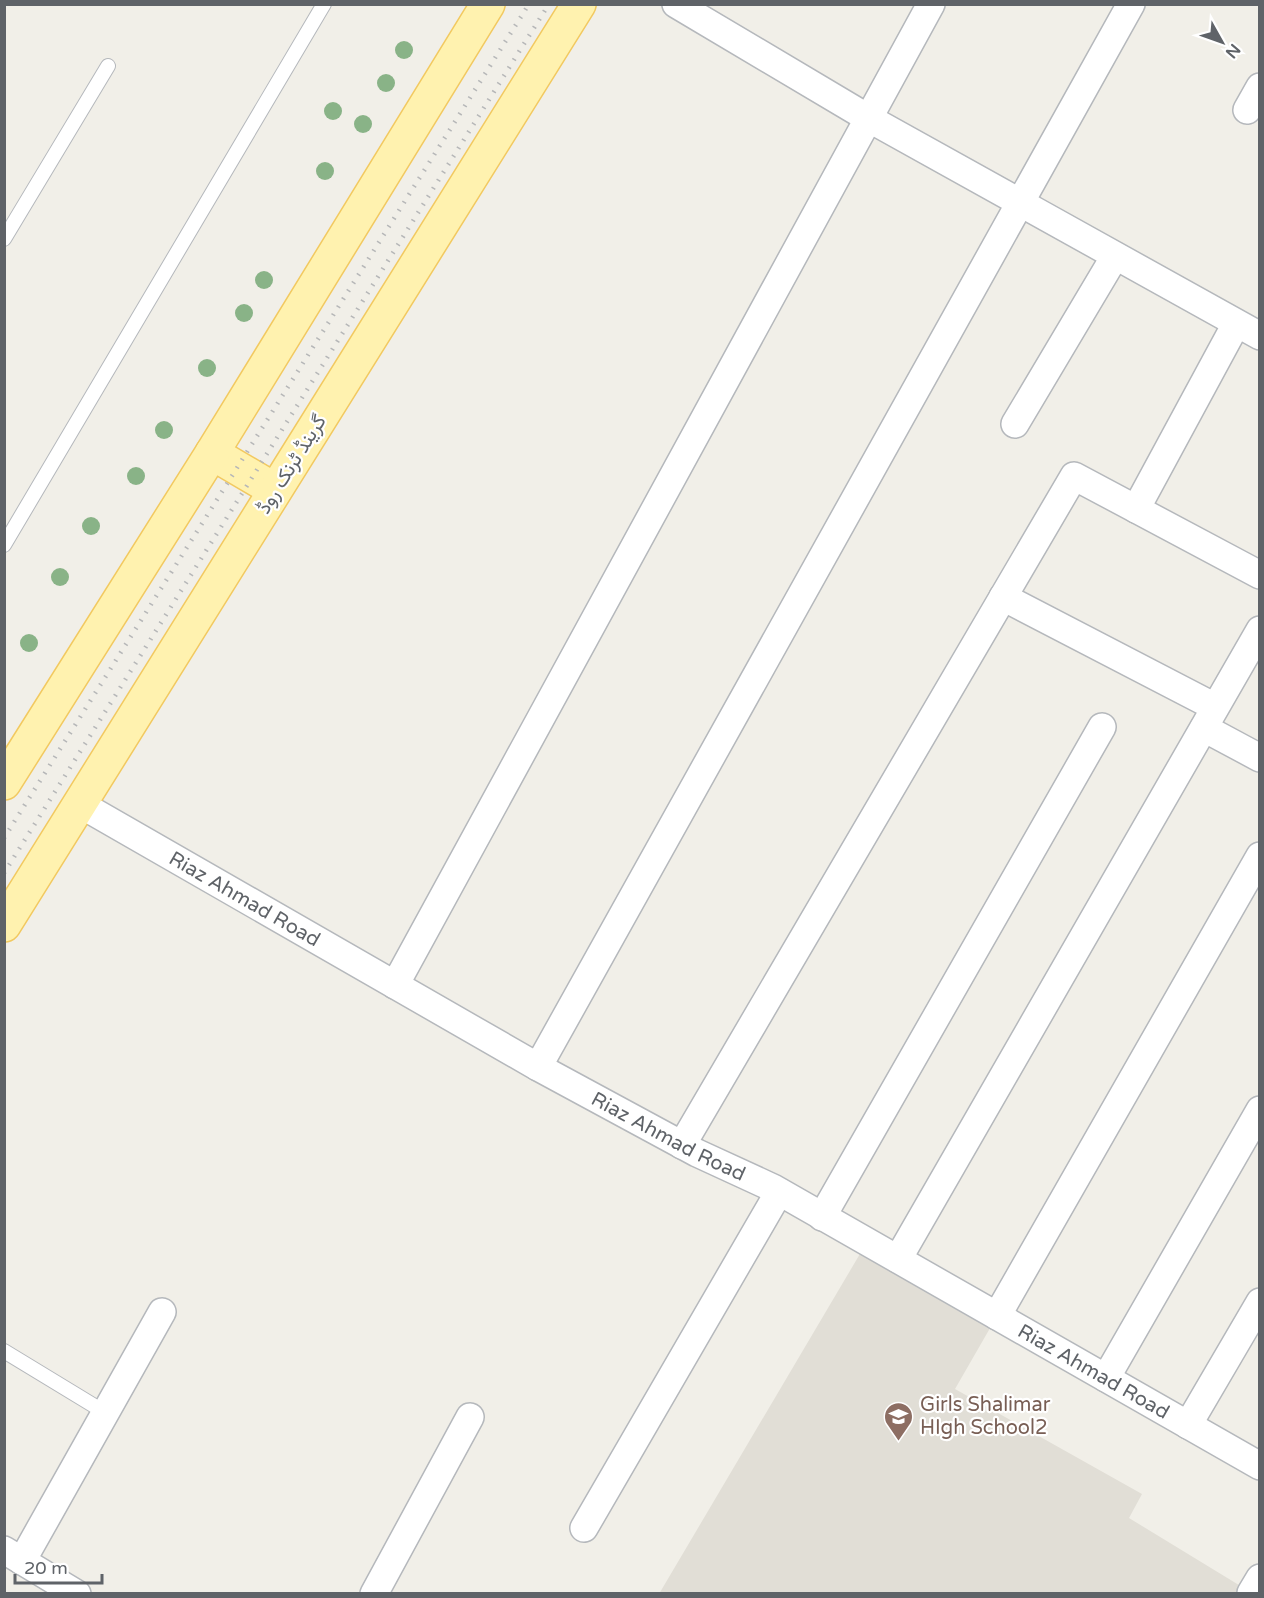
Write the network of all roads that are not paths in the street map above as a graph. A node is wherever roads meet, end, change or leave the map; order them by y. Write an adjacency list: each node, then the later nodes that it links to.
1 (324, 4): 18 (lane)
2 (488, 4): 15 (main road)
3 (579, 4): 16 (main road, گرینڈ ٹرنک روڈ)
4 (675, 4): 8 (street)
5 (931, 4): 8 (street)
6 (1131, 4): 9 (street)
7 (108, 66): 10 (lane)
8 (868, 118): 9 (street); 29 (street)
9 (1020, 203): 11 (street); 30 (street)
10 (4, 239)
11 (1114, 256): 12 (street); 14 (street)
12 (1236, 324): 13 (street); 17 (street)
13 (1260, 336)
14 (1016, 424)
15 (212, 453): 16 (main road); 25 (main road)
16 (275, 490): 26 (main road, گرینڈ ٹرنک روڈ)
17 (1136, 509): 19 (street); 20 (street)
18 (4, 545)
19 (1260, 575)
20 (1003, 597): 22 (street); 32 (street)
21 (1260, 630): 22 (street)
22 (1210, 718): 24 (street); 35 (street)
23 (1102, 727): 34 (street)
24 (1260, 758)
25 (4, 783)
26 (80, 804): 28 (main road, گرینڈ ٹرنک روڈ); 29 (street, Riaz Ahmad Road)
27 (1260, 856): 38 (street)
28 (4, 925)
29 (395, 985): 30 (street, Riaz Ahmad Road)
30 (538, 1067): 32 (street, Riaz Ahmad Road)
31 (1260, 1110): 40 (street)
32 (682, 1145): 33 (street, Riaz Ahmad Road)
33 (779, 1192): 34 (street, Riaz Ahmad Road); 45 (street)
34 (822, 1216): 35 (street, Riaz Ahmad Road)
35 (898, 1259): 38 (street, Riaz Ahmad Road)
36 (1260, 1302): 43 (street)
37 (162, 1312): 41 (street)
38 (997, 1316): 40 (street, Riaz Ahmad Road)
39 (4, 1352): 41 (lane)
40 (1106, 1378): 43 (street, Riaz Ahmad Road)
41 (106, 1413): 46 (street)
42 (470, 1417): 49 (street)
43 (1188, 1425): 44 (street, Riaz Ahmad Road)
44 (1260, 1466)
45 (584, 1528)
46 (13, 1556): 48 (street)
47 (1260, 1578): 50 (street)
48 (77, 1593)
49 (374, 1593)
50 (1251, 1593)

